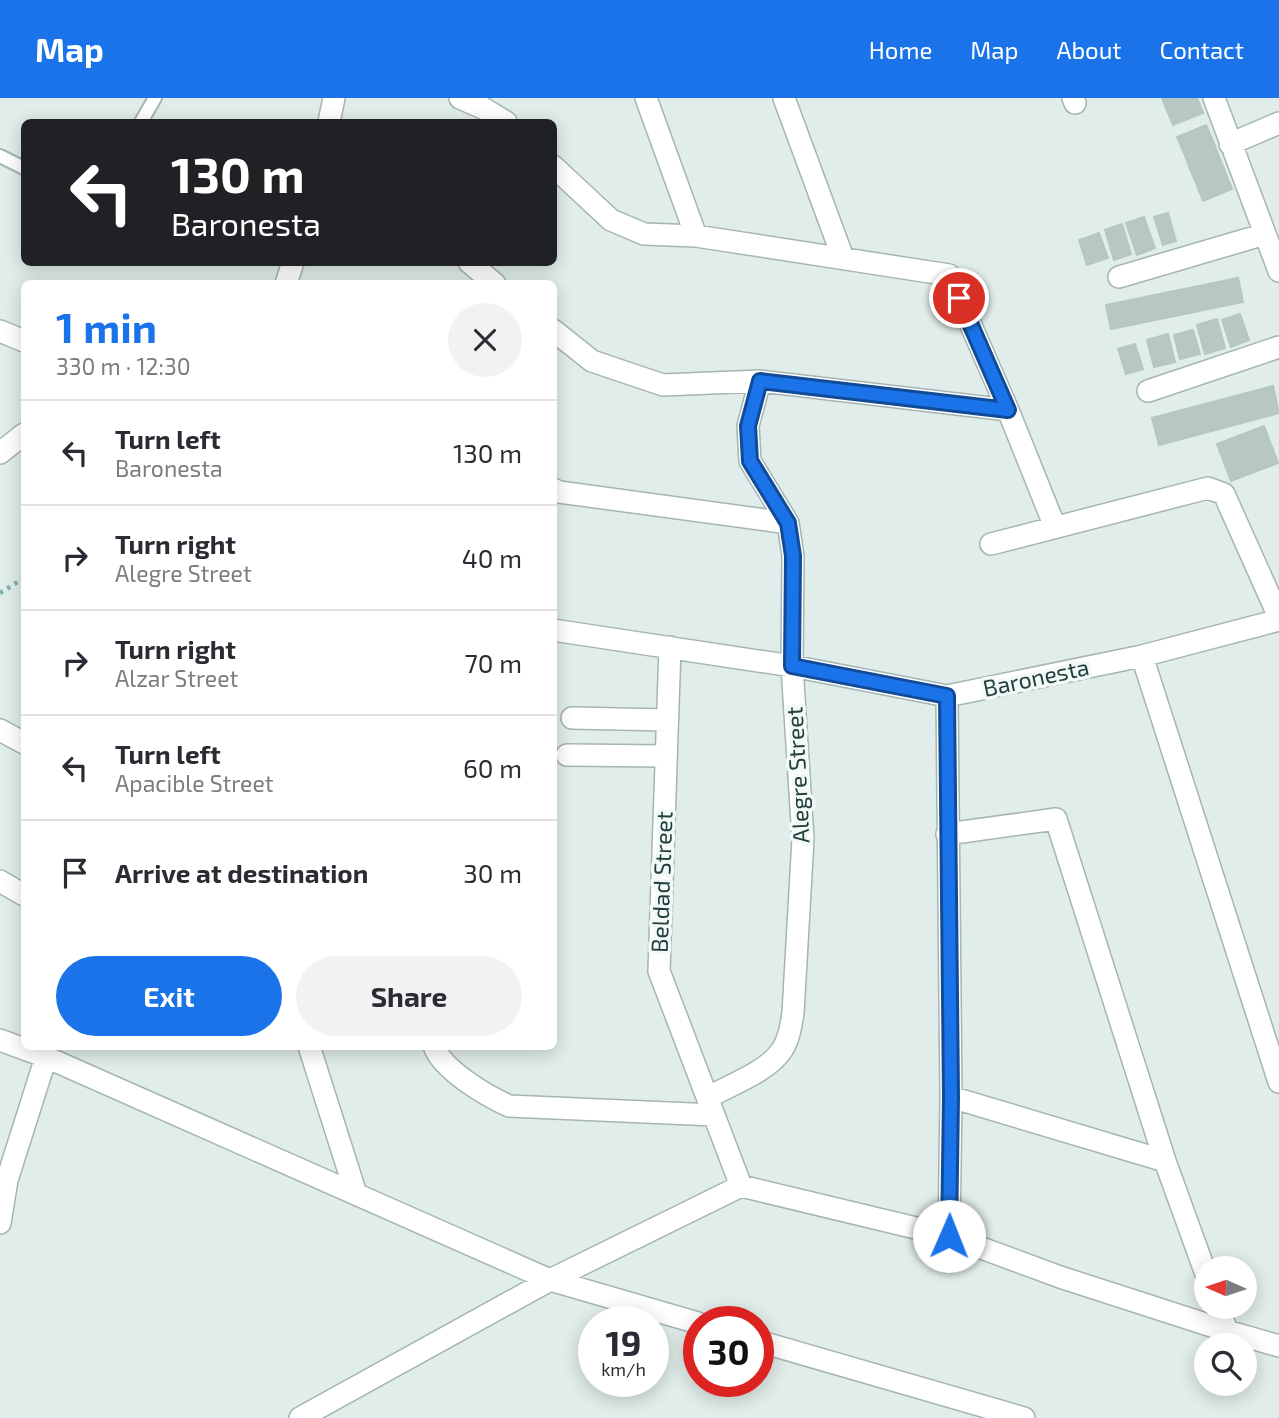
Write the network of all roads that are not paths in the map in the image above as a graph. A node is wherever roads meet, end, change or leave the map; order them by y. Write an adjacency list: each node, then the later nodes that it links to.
1 (155, 98): 7 (lane)
2 (334, 98): 8 (street)
3 (460, 98): 9 (street)
4 (646, 98): 15 (street)
5 (784, 98): 17 (street)
6 (1214, 98): 11 (street)
7 (143, 119)
8 (330, 119)
9 (501, 119)
10 (1279, 123): 11 (street)
11 (1230, 144): 16 (street)
12 (0, 156): 13 (lane)
13 (21, 166)
14 (557, 170): 15 (street)
15 (696, 236): 17 (street)
16 (1271, 242): 19 (street); 20 (street)
17 (843, 258): 28 (street)
18 (474, 266): 21 (street)
19 (1279, 271)
20 (1119, 277)
21 (490, 280)
22 (0, 331): 24 (street)
23 (557, 333): 26 (street)
24 (21, 340)
25 (1279, 347): 27 (street)
26 (760, 381): 28 (street); 32 (street, Alegre Street)
27 (1148, 391)
28 (1008, 410): 33 (street)
29 (21, 436): 30 (street)
30 (0, 453)
31 (557, 491): 32 (street)
32 (788, 523): 40 (street, Alegre Street)
33 (1055, 527): 34 (street); 35 (street)
34 (991, 544)
35 (1273, 583): 36 (street)
36 (1279, 619): 39 (street, Baronesta)
37 (557, 631): 38 (street, Baronesta)
38 (670, 647): 40 (street, Baronesta); 43 (street, Beldad Street)
39 (1142, 656): 41 (street, Baronesta); 57 (street)
40 (792, 666): 41 (street, Baronesta); 59 (street, Alegre Street)
41 (947, 696): 48 (street)
42 (572, 718): 43 (street)
43 (667, 720): 47 (street, Beldad Street)
44 (0, 730): 45 (street)
45 (21, 741)
46 (568, 755): 47 (street)
47 (666, 756): 59 (street, Beldad Street)
48 (947, 834): 58 (street); 60 (street)
49 (0, 881): 50 (street)
50 (21, 893)
51 (0, 1040): 52 (street)
52 (21, 1048)
53 (27, 1050): 56 (street)
54 (310, 1050): 62 (street)
55 (435, 1050): 59 (street)
56 (46, 1057): 62 (street); 63 (street)
57 (1279, 1082)
58 (951, 1097): 60 (street); 64 (street)
59 (711, 1106): 61 (street, Beldad Street)
60 (1165, 1161): 65 (street)
61 (741, 1186): 64 (street); 66 (street)
62 (356, 1194): 66 (street)
63 (0, 1223)
64 (949, 1236): 69 (street)
65 (1200, 1256)
66 (550, 1280): 67 (street); 72 (street)
67 (683, 1320)
68 (1223, 1320): 69 (street)
69 (1227, 1331): 71 (street)
70 (774, 1346): 73 (street)
71 (1279, 1346)
72 (300, 1418)
73 (1024, 1418)

